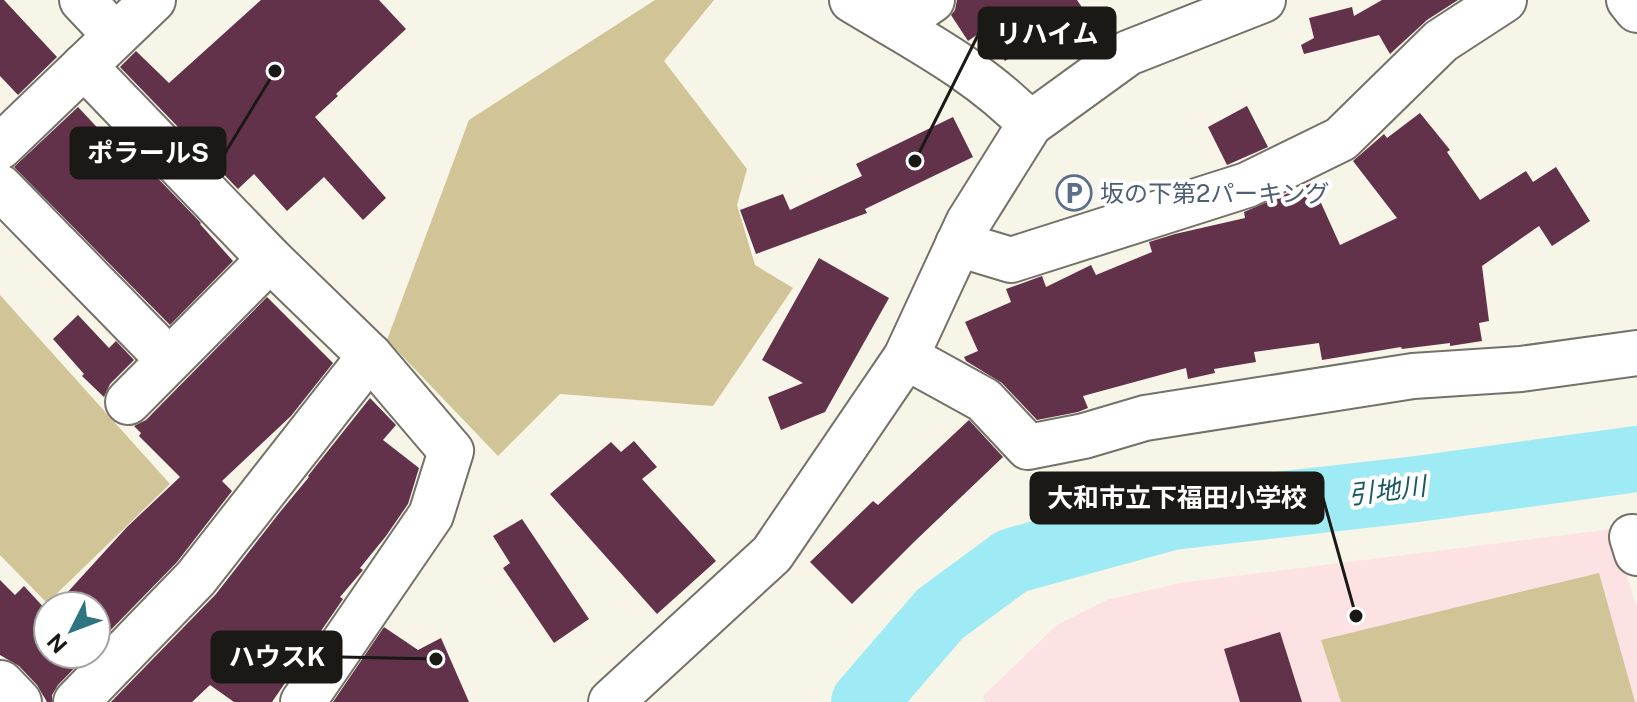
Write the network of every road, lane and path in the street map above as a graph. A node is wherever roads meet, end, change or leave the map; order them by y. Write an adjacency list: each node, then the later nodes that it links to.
1 (153, 0): 10 (street)
2 (852, 0): 9 (street)
3 (932, 0): 9 (street)
4 (1263, 0): 12 (street)
5 (1504, 0): 15 (street)
6 (1629, 0): 8 (street)
7 (83, 1): 10 (street)
8 (1637, 10)
9 (896, 25): 12 (street)
10 (115, 35): 11 (street)
11 (84, 66): 13 (street); 16 (street)
12 (1030, 124): 15 (street)
13 (0, 147)
14 (0, 187): 20 (street)
15 (958, 244): 19 (street)
16 (270, 259): 18 (street); 20 (street)
17 (1637, 353): 19 (street)
18 (370, 356): 22 (street); 23 (street)
19 (906, 357): 24 (street)
20 (169, 360): 21 (street)
21 (128, 402)
22 (76, 702)
23 (303, 702)
24 (611, 702)

